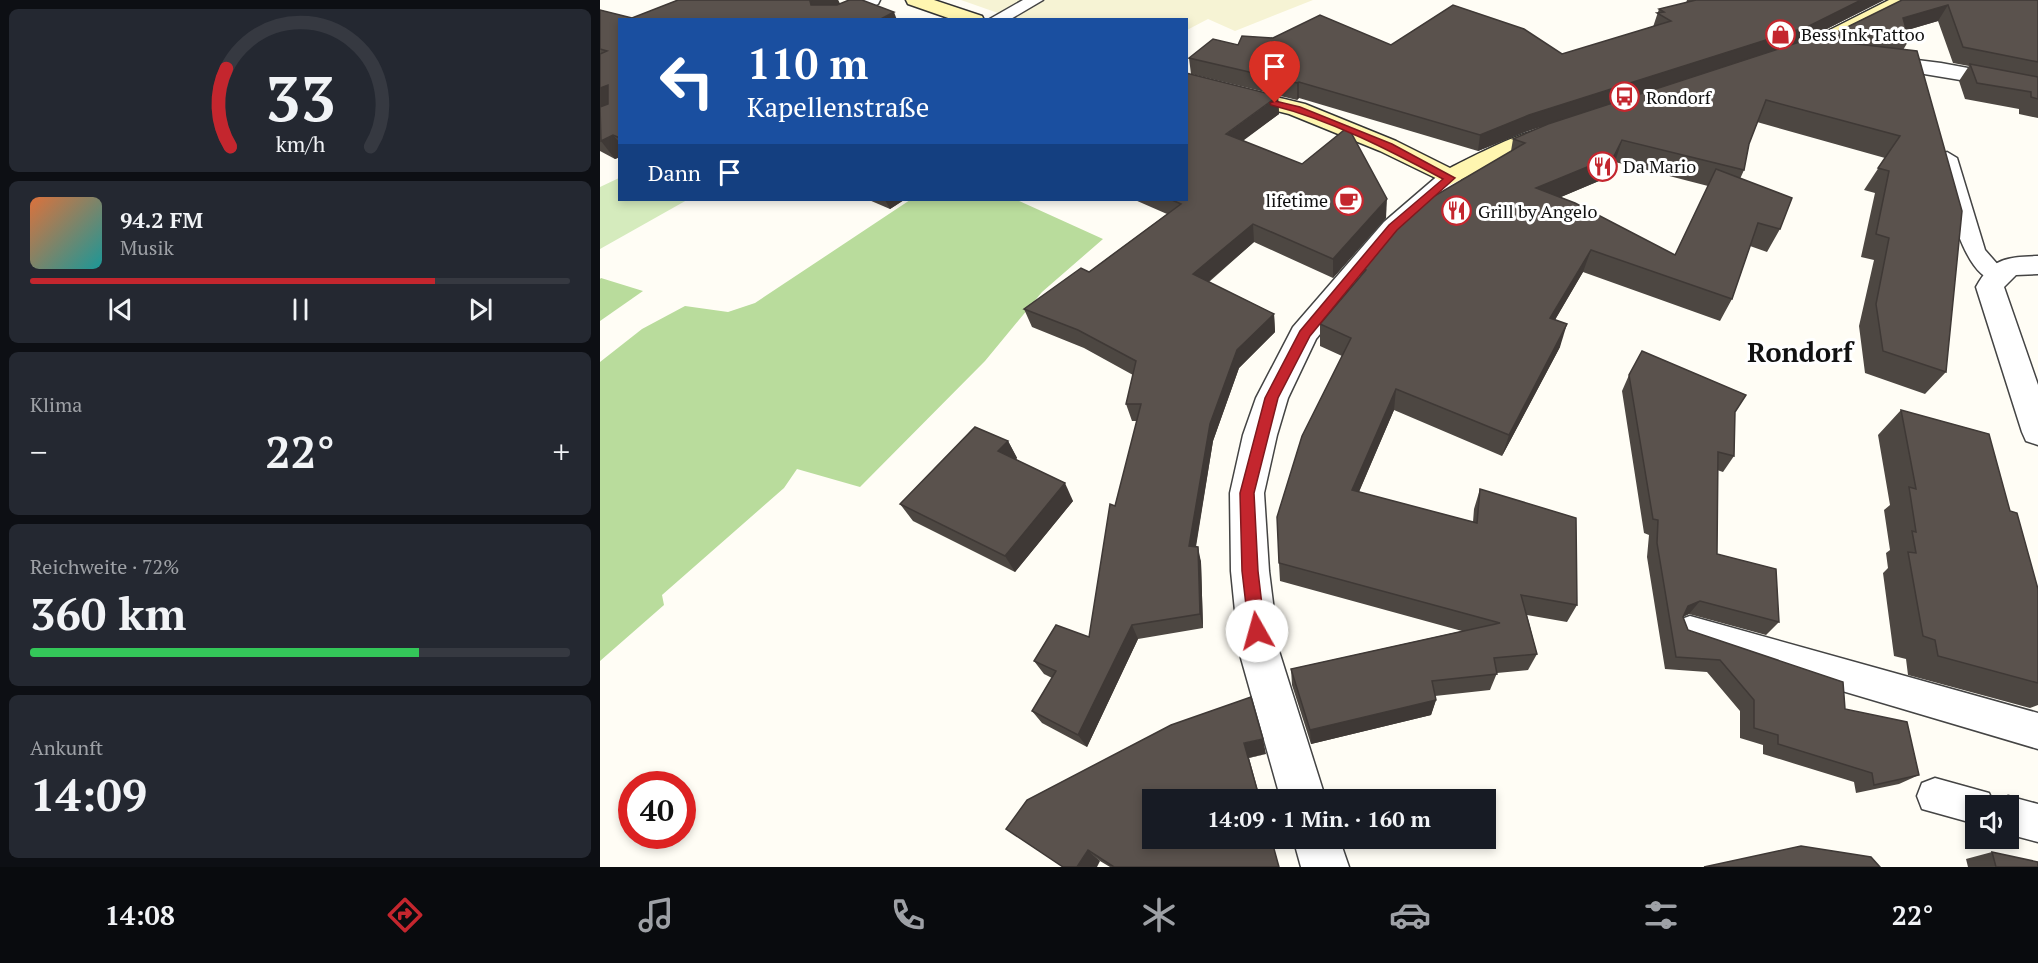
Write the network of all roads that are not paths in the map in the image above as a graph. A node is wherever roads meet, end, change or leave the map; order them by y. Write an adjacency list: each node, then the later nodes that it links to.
1 (871, 0): 5 (street)
2 (915, 0): 6 (main road)
3 (1035, 0): 7 (lane)
4 (1904, 0): 8 (main road)
5 (832, 18)
6 (969, 18)
7 (1000, 18)
8 (1807, 49): 9 (main road); 11 (street)
9 (1764, 63)
10 (1188, 82): 14 (main road)
11 (2038, 87)
12 (1576, 125): 14 (main road)
13 (1947, 158): 16 (lane)
14 (1450, 178): 20 (street)
15 (2038, 265): 16 (street)
16 (1995, 275): 17 (street)
17 (2038, 432)
18 (1690, 631): 19 (lane)
19 (2038, 731)
20 (1301, 789)
21 (1935, 796): 22 (lane)
22 (1965, 803)
23 (2019, 818): 24 (lane)
24 (2038, 823)
25 (1319, 849): 26 (street)
26 (1325, 867)

